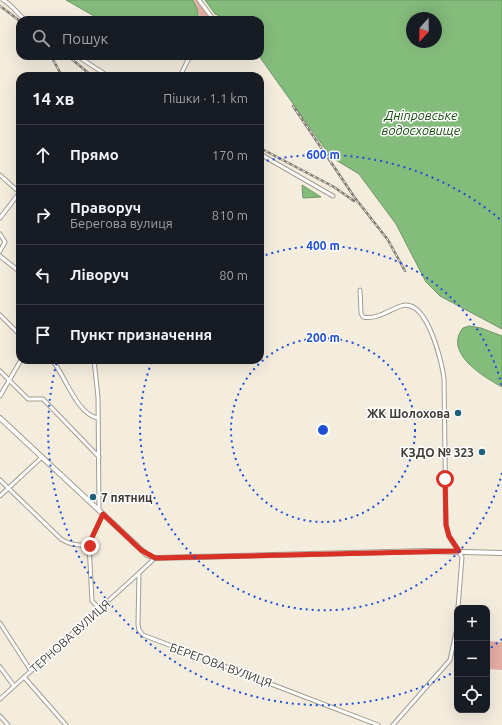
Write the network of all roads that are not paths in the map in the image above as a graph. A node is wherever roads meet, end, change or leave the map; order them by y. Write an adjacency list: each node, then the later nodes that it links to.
1 (3, 0): 3 (street)
2 (199, 0): 4 (street)
3 (20, 16)
4 (211, 16)
5 (84, 60): 7 (street)
6 (188, 60): 8 (street)
7 (102, 72)
8 (182, 72)
9 (264, 156): 12 (street)
10 (0, 175): 11 (street)
11 (16, 189)
12 (333, 196)
13 (16, 197): 14 (street)
14 (0, 218)
15 (0, 234): 16 (street)
16 (0, 251)
17 (0, 256): 18 (street)
18 (16, 269)
19 (360, 290): 37 (street)
20 (0, 315): 21 (street)
21 (16, 330)
22 (19, 364): 26 (street)
23 (55, 364): 29 (street)
24 (94, 364): 29 (street)
25 (0, 371): 26 (street)
26 (10, 382): 27 (street); 31 (street)
27 (0, 396)
28 (0, 418): 30 (street)
29 (98, 418): 31 (street)
30 (42, 457): 33 (street); 35 (street)
31 (99, 457): 35 (street)
32 (0, 480): 33 (street)
33 (8, 488): 34 (street); 36 (street)
34 (0, 496)
35 (101, 512): 36 (street); 39 (street)
36 (89, 544): 42 (street)
37 (459, 551): 38 (street); 39 (street); 41 (street)
38 (502, 553)
39 (155, 558): 40 (street)
40 (140, 573): 42 (street, ТЕРНОВА ВУЛИЦЯ); 53 (street, БЕРЕГОВА ВУЛИЦЯ)
41 (458, 605)
42 (100, 609): 46 (street, ТЕРНОВА ВУЛИЦЯ)
43 (0, 623): 46 (street)
44 (454, 641): 54 (street)
45 (0, 667): 48 (street)
46 (31, 671): 47 (street, ТЕРНОВА ВУЛИЦЯ)
47 (24, 677): 48 (street, ТЕРНОВА ВУЛИЦЯ); 52 (street)
48 (14, 686): 49 (street, ТЕРНОВА ВУЛИЦЯ)
49 (0, 699)
50 (0, 716): 51 (street)
51 (8, 725)
52 (66, 725)
53 (378, 725)
54 (393, 725)

